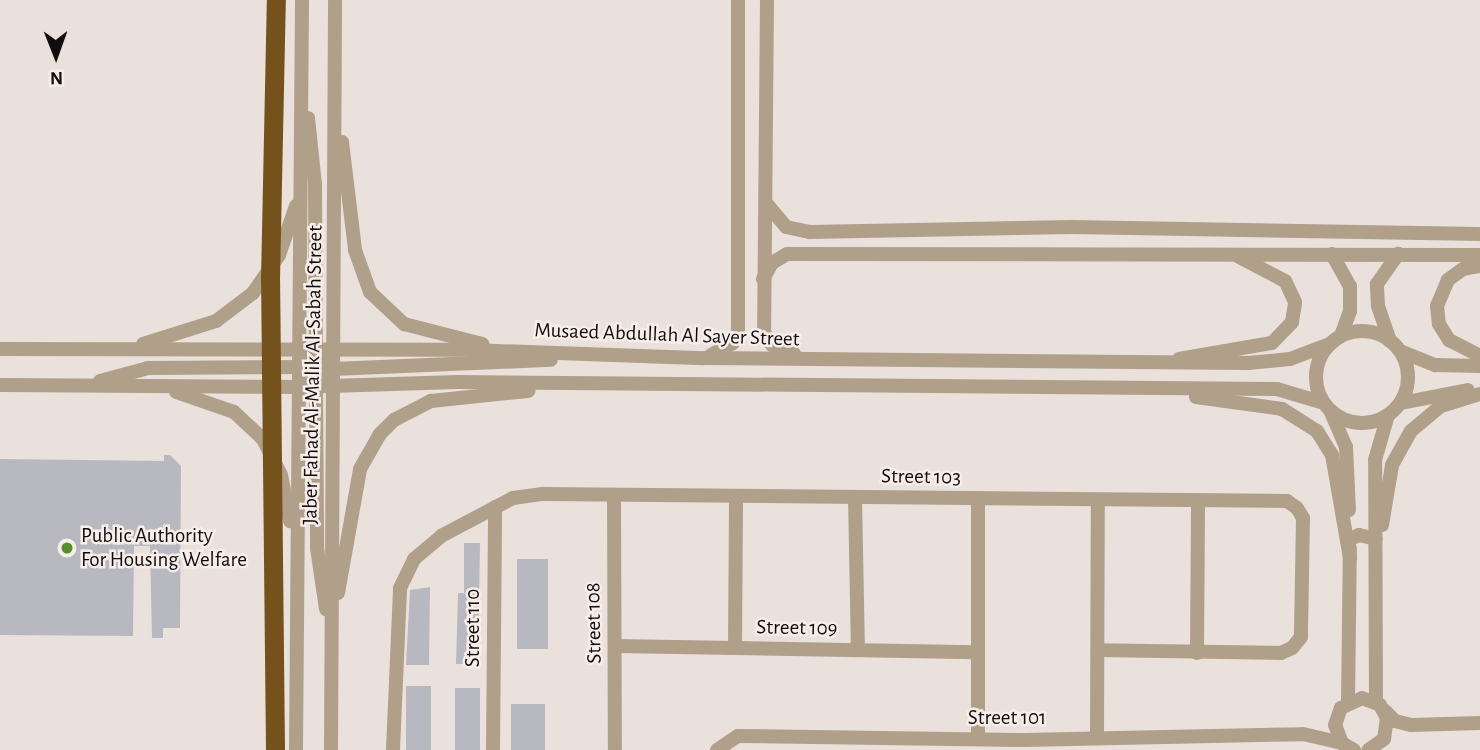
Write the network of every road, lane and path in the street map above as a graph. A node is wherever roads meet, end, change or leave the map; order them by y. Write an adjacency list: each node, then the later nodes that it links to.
1 (276, 0): 77 (highway, bridge)
2 (302, 0): 6 (street, Jaber Fahad Al-Malik Al-Sabah Street)
3 (335, 0): 7 (street, Jaber Fahad Al-Malik Al-Sabah Street)
4 (738, 0): 19 (street)
5 (767, 0): 9 (street)
6 (302, 89): 8 (street, Jaber Fahad Al-Malik Al-Sabah Street); 34 (street)
7 (336, 111): 26 (street, Jaber Fahad Al-Malik Al-Sabah Street); 27 (street)
8 (301, 188): 24 (street); 25 (street, Jaber Fahad Al-Malik Al-Sabah Street)
9 (766, 203): 10 (street); 18 (street)
10 (1072, 227): 11 (street); 12 (street)
11 (1480, 234)
12 (1072, 251): 13 (street); 18 (street)
13 (1210, 253): 14 (street); 32 (street)
14 (1332, 254): 15 (street); 21 (street)
15 (1398, 254): 16 (street); 22 (street)
16 (1480, 255)
17 (1480, 265): 29 (street)
18 (763, 279): 20 (street)
19 (738, 304): 20 (street); 30 (street)
20 (762, 305): 31 (street)
21 (1336, 340): 22 (street); 32 (street, Musaed Abdullah Al Sayer Street); 44 (street)
22 (1395, 346): 33 (street); 43 (street)
23 (0, 349): 24 (street, Musaed Abdullah Al Sayer Street)
24 (125, 349): 25 (street, Musaed Abdullah Al Sayer Street)
25 (300, 351): 34 (street, Musaed Abdullah Al Sayer Street)
26 (333, 351): 27 (street, Musaed Abdullah Al Sayer Street); 34 (street, Musaed Abdullah Al Sayer Street)
27 (510, 351): 28 (street, Musaed Abdullah Al Sayer Street)
28 (580, 355): 30 (street, Musaed Abdullah Al Sayer Street); 34 (street)
29 (1480, 355)
30 (704, 358): 31 (street, Musaed Abdullah Al Sayer Street)
31 (816, 360): 32 (street, Musaed Abdullah Al Sayer Street)
32 (1170, 363)
33 (1480, 366)
34 (316, 369): 35 (street); 39 (street, Musaed Abdullah Al Sayer Street); 40 (street, Musaed Abdullah Al Sayer Street); 59 (street)
35 (93, 384): 36 (street, Musaed Abdullah Al Sayer Street); 37 (street, Musaed Abdullah Al Sayer Street)
36 (0, 385)
37 (140, 385): 40 (street, Musaed Abdullah Al Sayer Street); 55 (street)
38 (574, 385): 39 (street, Musaed Abdullah Al Sayer Street); 41 (street, Musaed Abdullah Al Sayer Street); 58 (street)
39 (334, 386): 58 (street, Jaber Fahad Al-Malik Al-Sabah Street)
40 (299, 387): 55 (street, Jaber Fahad Al-Malik Al-Sabah Street)
41 (1143, 390): 44 (street, Musaed Abdullah Al Sayer Street); 57 (street)
42 (1480, 392): 43 (street); 56 (street)
43 (1401, 403): 45 (street)
44 (1327, 407): 45 (street); 54 (street)
45 (1388, 415): 53 (street)
46 (614, 496): 47 (street, Street 103); 52 (street, Street 103); 60 (street, Street 108)
47 (736, 497): 48 (street, Street 103); 61 (street)
48 (855, 498): 49 (street, Street 103); 62 (street)
49 (978, 499): 51 (street, Street 103); 64 (street)
50 (1198, 500): 51 (street, Street 103); 65 (street); 65 (street, Street 103)
51 (1098, 501): 63 (street)
52 (495, 507): 80 (street, Street 103); 81 (street, Street 110)
53 (1376, 538): 54 (street); 56 (street)
54 (1349, 539): 57 (street)
55 (296, 543): 78 (street, Jaber Fahad Al-Malik Al-Sabah Street)
56 (1376, 557): 67 (street)
57 (1350, 558): 66 (street)
58 (331, 614): 59 (street, Jaber Fahad Al-Malik Al-Sabah Street)
59 (332, 630): 79 (street, Jaber Fahad Al-Malik Al-Sabah Street)
60 (616, 646): 61 (street, Street 109); 82 (street, Street 108)
61 (735, 648): 62 (street, Street 109)
62 (858, 650): 64 (street, Street 109)
63 (1098, 650): 65 (street, Street 103); 72 (street)
64 (976, 652): 73 (street)
65 (1197, 653)
66 (1348, 702): 67 (street); 68 (street)
67 (1379, 706): 70 (street); 75 (street)
68 (1337, 715): 71 (street, Street 101); 76 (street)
69 (1480, 723): 70 (street)
70 (1411, 725): 75 (street)
71 (1303, 734): 72 (street, Street 101); 76 (street, Street 101)
72 (1097, 737): 74 (street, Street 101)
73 (978, 739): 74 (street, Street 101); 83 (street, Street 101)
74 (1023, 745)
75 (1376, 746)
76 (1348, 748)
77 (275, 750)
78 (296, 750)
79 (331, 750)
80 (393, 750)
81 (493, 750)
82 (615, 750)
83 (717, 750)

